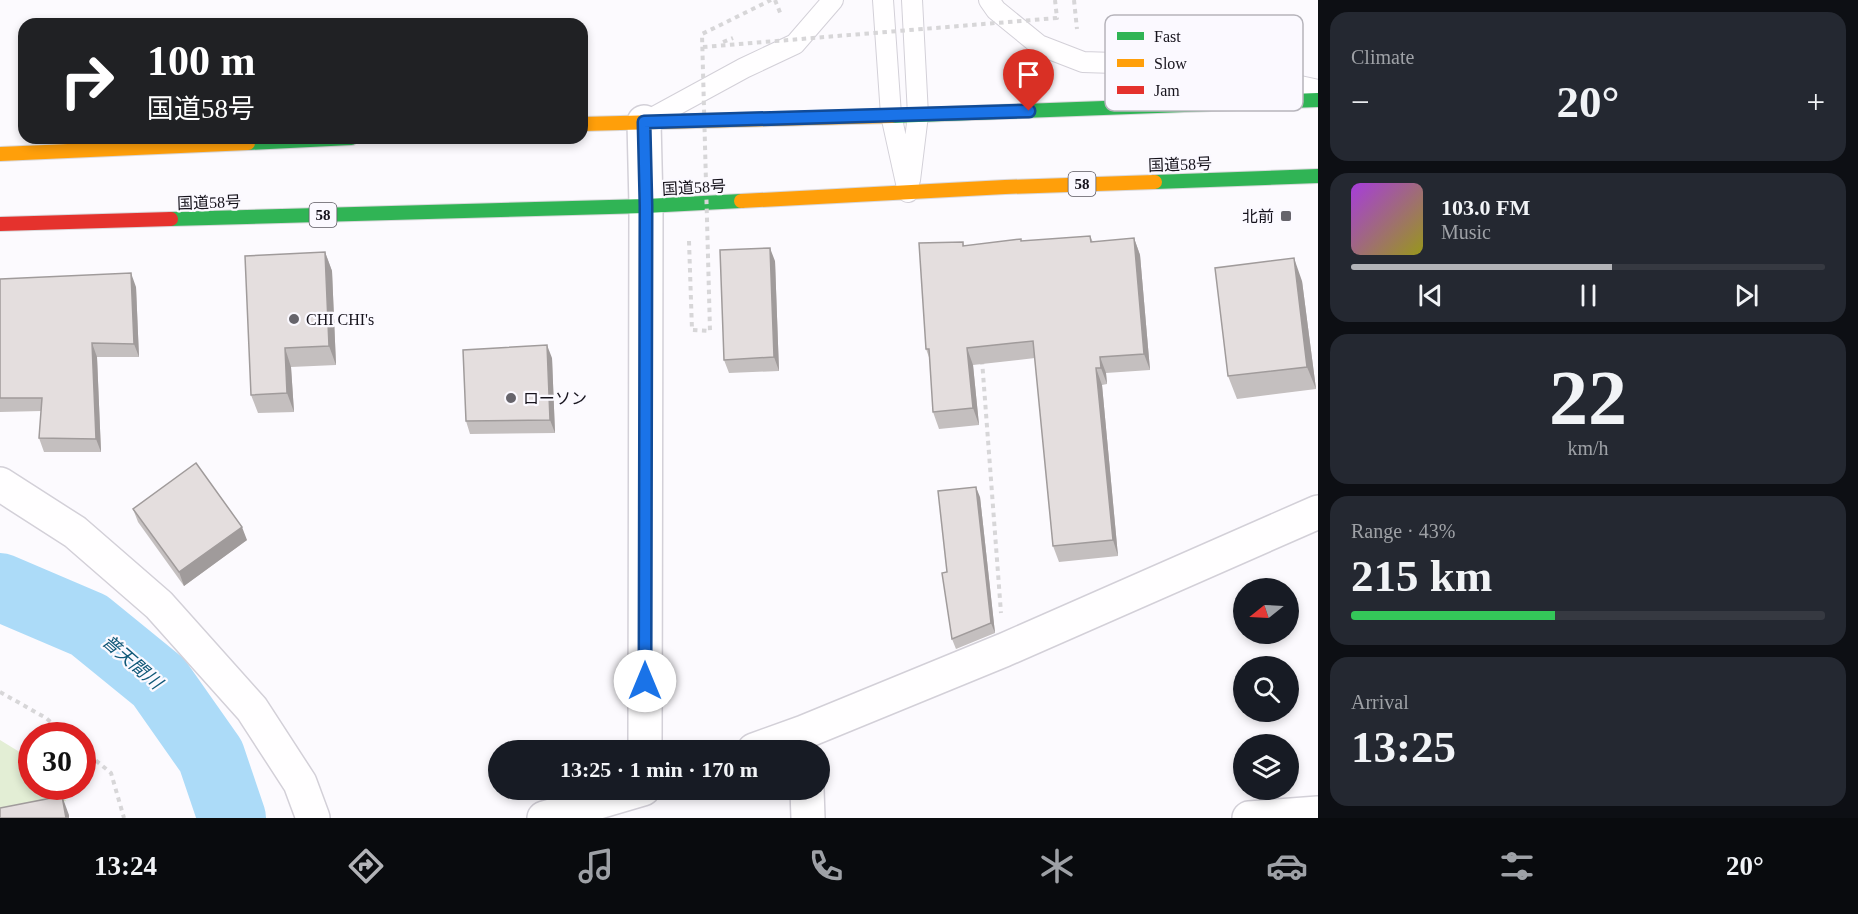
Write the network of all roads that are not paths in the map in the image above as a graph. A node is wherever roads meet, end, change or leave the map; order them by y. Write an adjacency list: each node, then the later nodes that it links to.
1 (833, 0): 13 (lane)
2 (883, 0): 11 (lane)
3 (912, 0): 12 (lane)
4 (989, 0): 5 (lane)
5 (1105, 63)
6 (1303, 87): 7 (lane)
7 (1318, 90)
8 (1318, 100): 9 (highway)
9 (1303, 101)
10 (1105, 108): 12 (highway)
11 (891, 115): 12 (highway); 13 (highway); 18 (lane)
12 (918, 115): 18 (lane)
13 (644, 122): 14 (highway); 19 (street)
14 (588, 124)
15 (219, 144): 16 (highway)
16 (0, 154)
17 (1318, 176): 18 (highway, 国道58号 / 58)
18 (908, 192): 19 (highway, 国道58号 / 58)
19 (646, 206): 20 (highway, 国道58号 / 58); 23 (street)
20 (0, 224)
21 (0, 484): 28 (street)
22 (1318, 512): 24 (street)
23 (645, 740)
24 (807, 740)
25 (605, 800): 29 (street)
26 (807, 800): 30 (street)
27 (1318, 813): 31 (street)
28 (313, 818)
29 (544, 818)
30 (808, 818)
31 (1249, 818)

